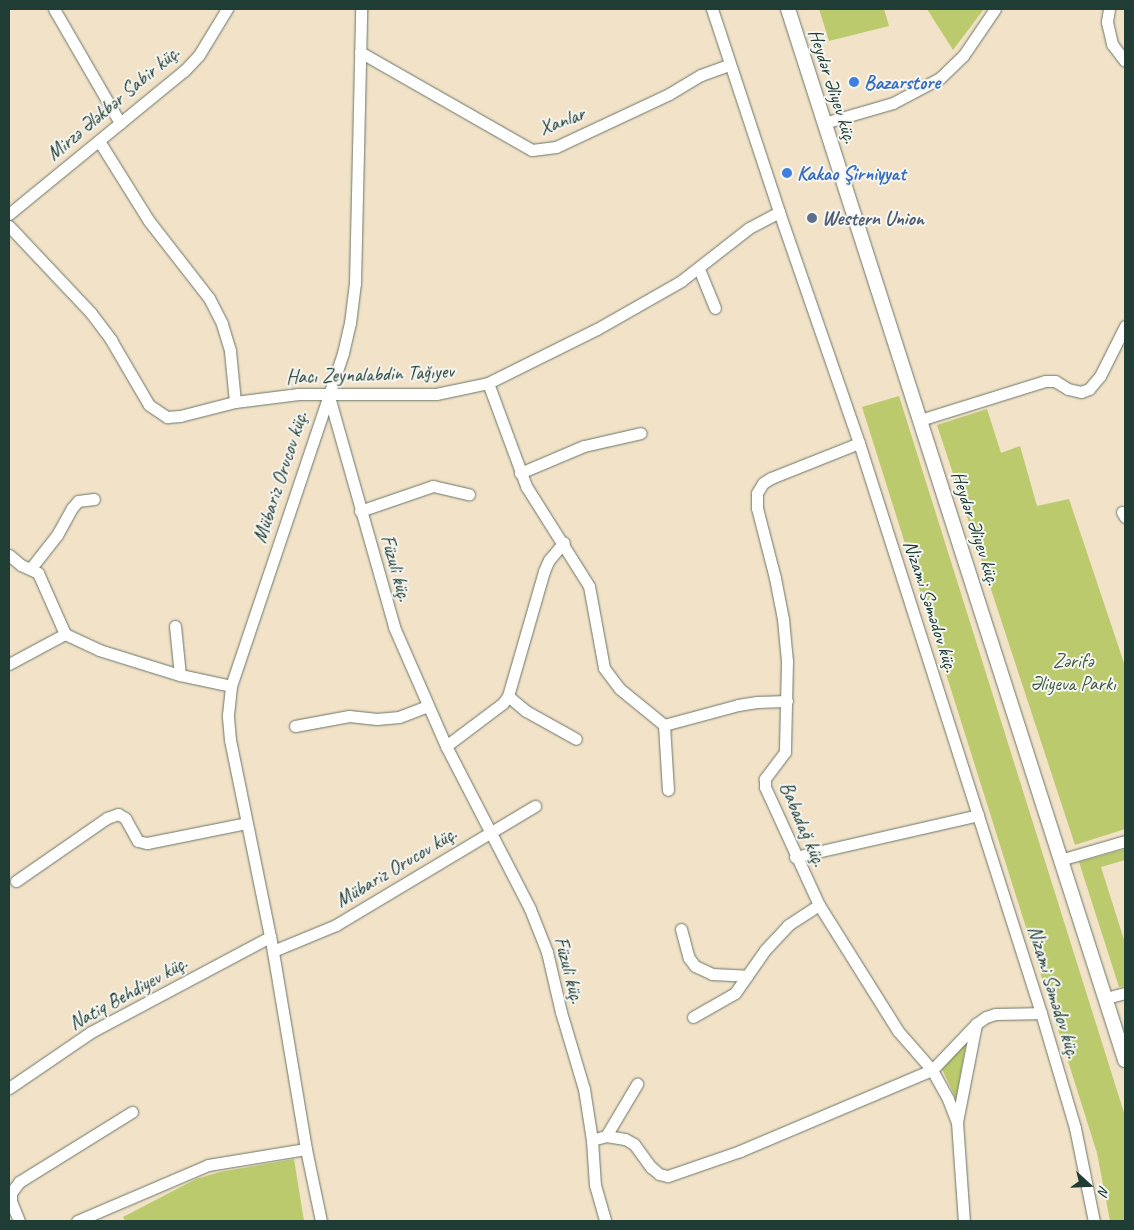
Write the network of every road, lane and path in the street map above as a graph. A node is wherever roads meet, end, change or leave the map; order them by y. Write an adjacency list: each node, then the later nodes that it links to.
1 (54, 9): 11 (street)
2 (227, 9): 11 (street, Mirzə Ələkbər Sabir küç.)
3 (361, 9): 8 (street, Mübariz Orucov küç.)
4 (712, 9): 10 (street, Nizami Səmədov küç.)
5 (788, 9): 12 (main road, Heydər Əliyev küç.)
6 (995, 9): 12 (street)
7 (1109, 9): 9 (street)
8 (360, 52): 10 (street, Xanlar); 21 (street, Mübariz Orucov küç.)
9 (1125, 61)
10 (729, 65): 14 (street, Nizami Səmədov küç.)
11 (120, 123): 13 (street, Mirzə Ələkbər Sabir küç.)
12 (824, 123): 23 (main road, Heydər Əliyev küç.)
13 (99, 141): 15 (street, Mirzə Ələkbər Sabir küç.); 22 (street)
14 (779, 212): 17 (street, Hacı Zeynalabdin Tağıyev); 25 (street, Nizami Səmədov küç.)
15 (9, 214)
16 (9, 226): 22 (street, Hacı Zeynalabdin Tağıyev)
17 (699, 269): 18 (street); 20 (street, Hacı Zeynalabdin Tağıyev)
18 (716, 308)
19 (1125, 326): 23 (street)
20 (488, 383): 21 (street, Hacı Zeynalabdin Tağıyev); 26 (street)
21 (328, 393): 22 (street, Hacı Zeynalabdin Tağıyev); 29 (street, Füzuli küç.); 37 (street, Mübariz Orucov küç.)
22 (235, 402)
23 (920, 420): 52 (main road, Heydər Əliyev küç.)
24 (641, 433): 26 (street)
25 (859, 443): 39 (street, Babadağ küç.); 47 (street, Nizami Səmədov küç.)
26 (520, 473): 30 (street)
27 (469, 494): 29 (street)
28 (94, 499): 32 (street)
29 (360, 511): 40 (street, Füzuli küç.)
30 (564, 542): 38 (street); 42 (street)
31 (9, 556): 32 (street)
32 (31, 568): 34 (street)
33 (174, 626): 36 (street)
34 (65, 634): 35 (street); 36 (street)
35 (9, 664)
36 (180, 675): 37 (street)
37 (231, 686): 48 (street, Mübariz Orucov küç.)
38 (508, 696): 43 (street); 44 (street)
39 (787, 701): 42 (street); 51 (street, Babadağ küç.)
40 (427, 706): 41 (street); 44 (street, Füzuli küç.)
41 (295, 726)
42 (664, 726): 45 (street)
43 (576, 739)
44 (446, 746): 49 (street, Füzuli küç.)
45 (668, 790)
46 (534, 806): 49 (street, Mübariz Orucov küç.)
47 (978, 815): 51 (street); 61 (street, Nizami Səmədov küç.)
48 (246, 823): 53 (street); 56 (street, Mübariz Orucov küç.)
49 (490, 832): 57 (street, Mübariz Orucov küç.); 71 (street, Füzuli küç.)
50 (1125, 841): 52 (street)
51 (795, 857): 54 (street, Babadağ küç.)
52 (1060, 860): 60 (main road, Heydər Əliyev küç.)
53 (16, 881)
54 (819, 905): 58 (street); 65 (street, Babadağ küç.)
55 (681, 928): 58 (street)
56 (270, 937): 57 (street, Mübariz Orucov küç.); 67 (street, Natiq Behdiyev küç.)
57 (273, 951): 72 (street, Mübariz Orucov küç.)
58 (747, 976): 62 (street)
59 (1125, 993): 60 (street)
60 (1106, 998): 64 (main road, Heydər Əliyev küç.)
61 (1041, 1013): 63 (street); 78 (street, Nizami Səmədov küç.)
62 (694, 1017)
63 (976, 1024): 65 (street); 69 (street)
64 (1125, 1060)
65 (932, 1070): 69 (street, Babadağ küç.); 70 (street)
66 (637, 1084): 70 (street)
67 (9, 1088)
68 (132, 1112): 73 (street)
69 (957, 1122): 77 (street, Babadağ küç.)
70 (606, 1136): 71 (street)
71 (592, 1140): 76 (street, Füzuli küç.)
72 (306, 1149): 74 (street); 75 (street, Mübariz Orucov küç.)
73 (19, 1221)
74 (77, 1221)
75 (321, 1221)
76 (605, 1221)
77 (964, 1221)
78 (1094, 1221)

